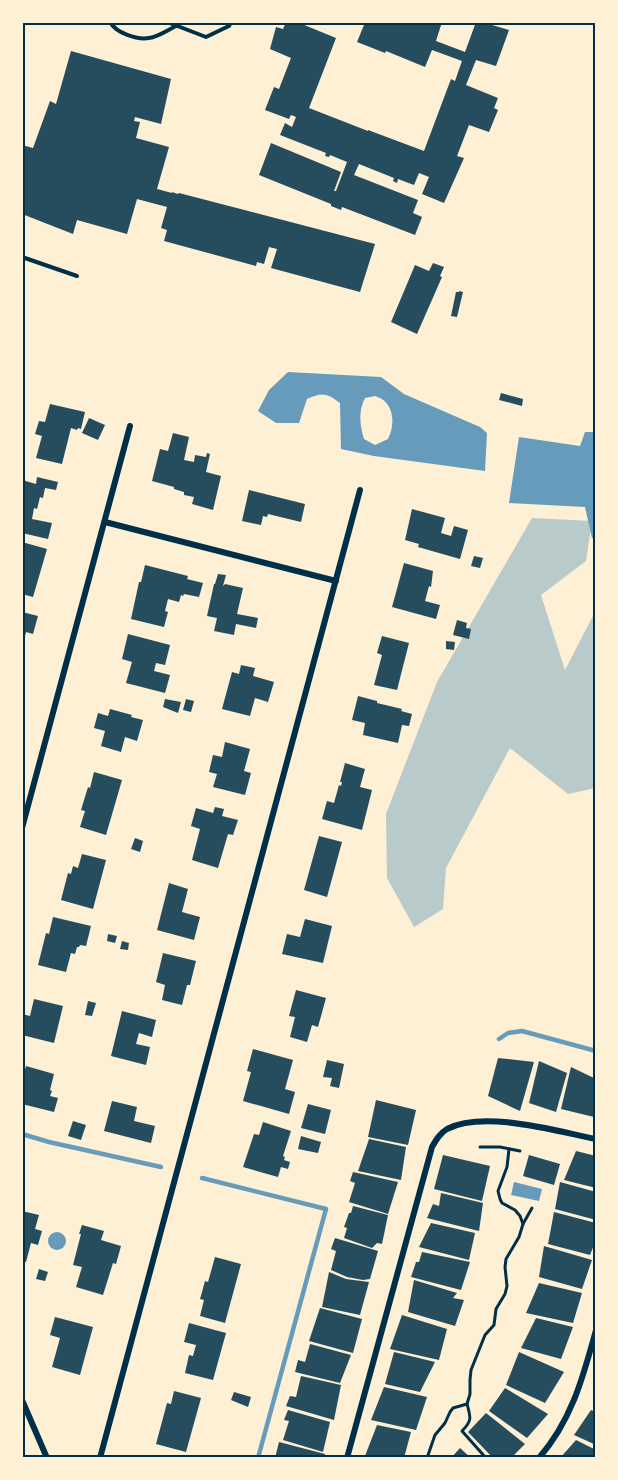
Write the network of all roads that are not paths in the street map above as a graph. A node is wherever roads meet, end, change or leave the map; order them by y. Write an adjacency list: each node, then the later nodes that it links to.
1 (110, 22): 4 (lane)
2 (167, 22): 4 (lane)
3 (231, 22): 4 (lane)
4 (177, 24)
5 (22, 257): 6 (lane)
6 (77, 276)
7 (130, 426): 9 (street)
8 (360, 490): 10 (street)
9 (105, 522): 10 (street); 11 (street)
10 (336, 581): 16 (street)
11 (22, 828)
12 (596, 1139): 17 (street)
13 (596, 1330): 18 (street)
14 (22, 1400): 15 (street)
15 (47, 1458)
16 (100, 1458)
17 (347, 1458)
18 (539, 1458)

